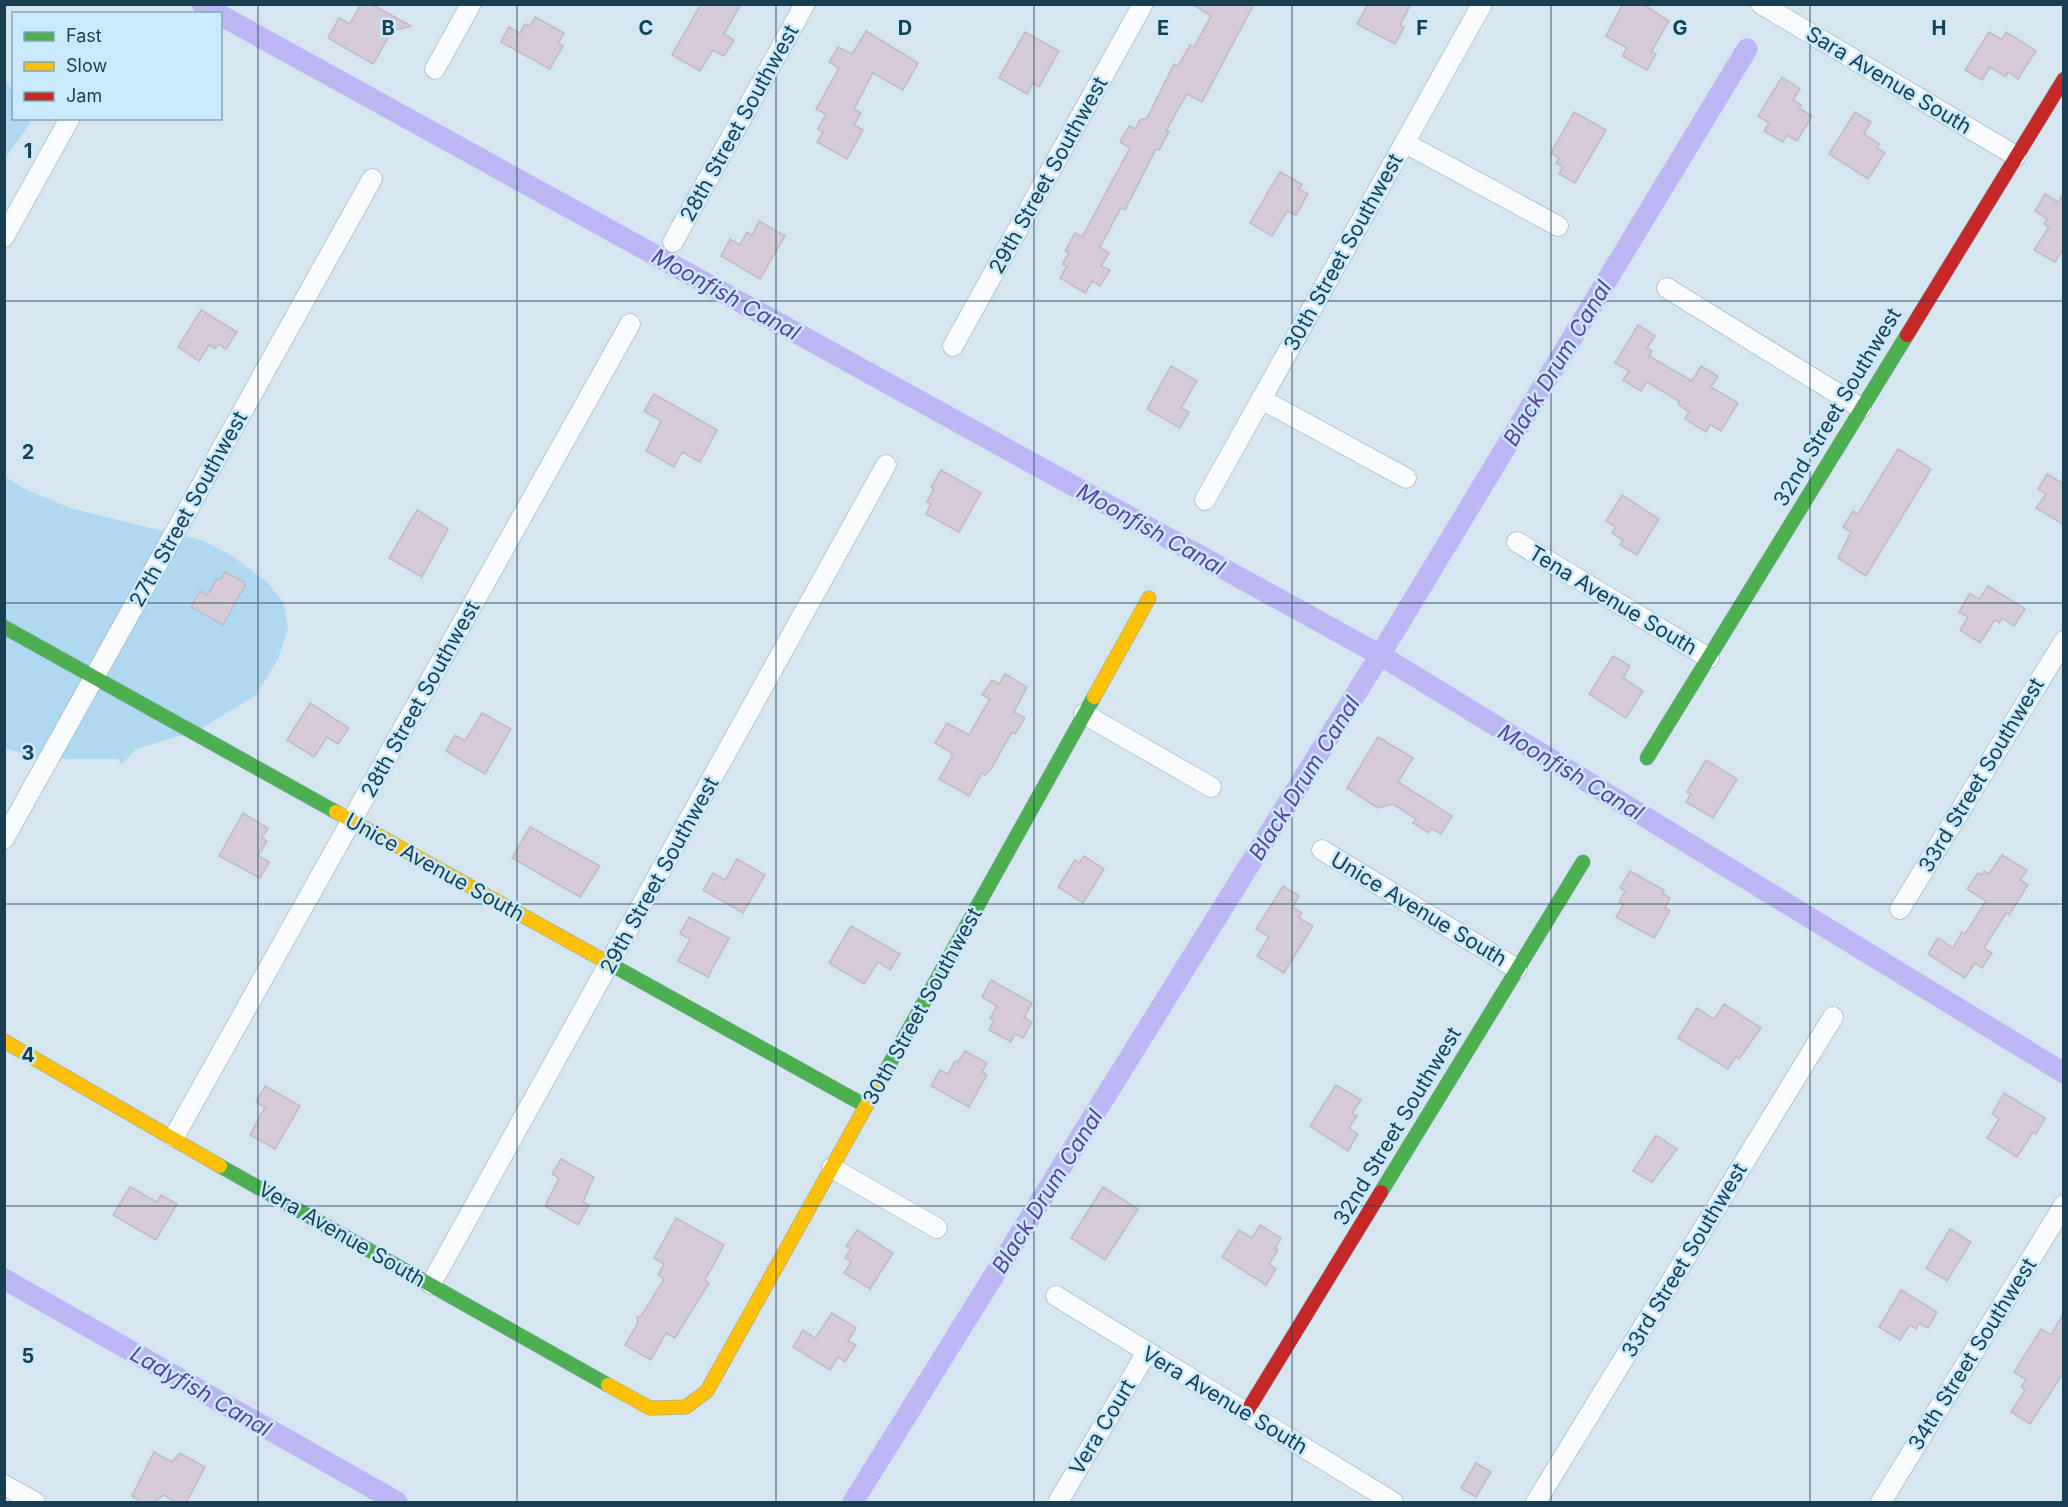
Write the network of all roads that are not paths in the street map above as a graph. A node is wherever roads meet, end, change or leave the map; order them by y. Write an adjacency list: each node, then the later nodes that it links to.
1 (471, 4): 6 (street)
2 (805, 4): 14 (street, 28th Street Southwest)
3 (1143, 4): 17 (street, 29th Street Southwest)
4 (1482, 4): 9 (street, 30th Street Southwest)
5 (1761, 4): 10 (street, Sara Avenue South)
6 (435, 69)
7 (2063, 82): 10 (street, 32nd Street Southwest)
8 (69, 120): 13 (street)
9 (1405, 143): 12 (street); 18 (street, 30th Street Southwest)
10 (2016, 156): 19 (street, 32nd Street Southwest)
11 (372, 179): 28 (street, 27th Street Southwest)
12 (1557, 226)
13 (4, 237)
14 (673, 242)
15 (1667, 288): 19 (street)
16 (630, 324): 32 (street, 28th Street Southwest)
17 (953, 346)
18 (1261, 399): 21 (street); 22 (street, 30th Street Southwest)
19 (1861, 408): 27 (street, 32nd Street Southwest)
20 (886, 465): 37 (street, 29th Street Southwest)
21 (1406, 478)
22 (1205, 500)
23 (1517, 542): 27 (street, Tena Avenue South)
24 (1149, 598): 29 (street, 30th Street Southwest)
25 (4, 627): 28 (street, Unice Avenue South)
26 (2064, 641): 36 (street, 33rd Street Southwest)
27 (1708, 658): 30 (street, 32nd Street Southwest)
28 (94, 678): 32 (street, Unice Avenue South); 33 (street, 27th Street Southwest)
29 (1084, 714): 31 (street); 41 (street, 30th Street Southwest)
30 (1647, 758)
31 (1211, 787)
32 (351, 821): 37 (street, Unice Avenue South); 42 (street, 28th Street Southwest)
33 (4, 839)
34 (1322, 850): 38 (street, Unice Avenue South)
35 (1583, 861): 38 (street, 32nd Street Southwest)
36 (1900, 909)
37 (609, 964): 41 (street, Unice Avenue South); 46 (street, 29th Street Southwest)
38 (1517, 969): 50 (street, 32nd Street Southwest)
39 (1833, 1017): 55 (street, 33rd Street Southwest)
40 (4, 1041): 42 (street, Vera Avenue South)
41 (866, 1106): 43 (street, 30th Street Southwest)
42 (174, 1137): 46 (street, Vera Avenue South)
43 (831, 1168): 45 (street); 49 (street, 30th Street Southwest)
44 (2064, 1205): 56 (street, 34th Street Southwest)
45 (937, 1228)
46 (430, 1284): 49 (street, Vera Avenue South)
47 (1056, 1296): 48 (street, Vera Avenue South)
48 (1147, 1352): 50 (street, Vera Avenue South); 53 (street, Vera Court)
49 (686, 1407)
50 (1246, 1413): 54 (street, Vera Avenue South)
51 (4, 1485): 52 (street)
52 (35, 1503)
53 (1058, 1503)
54 (1394, 1503)
55 (1536, 1503)
56 (1881, 1503)

